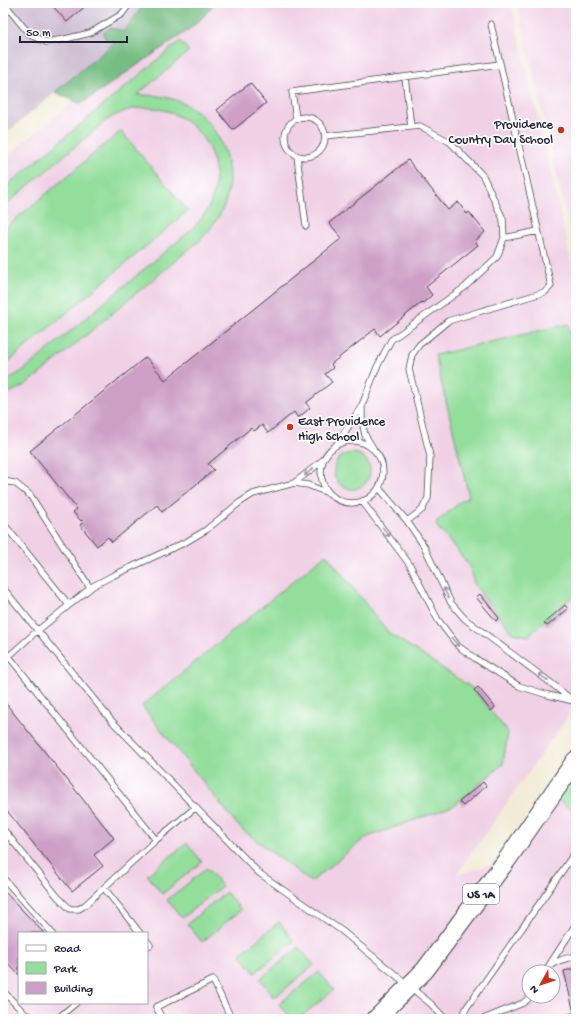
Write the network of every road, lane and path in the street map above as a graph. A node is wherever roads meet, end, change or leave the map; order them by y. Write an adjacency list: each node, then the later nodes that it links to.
1 (4, 3): 2 (lane)
2 (130, 3)
3 (491, 24): 4 (lane)
4 (500, 64): 5 (lane); 11 (lane)
5 (405, 77): 6 (lane); 7 (lane)
6 (296, 118): 8 (lane); 9 (lane)
7 (411, 127): 8 (lane); 12 (lane)
8 (325, 136): 9 (lane)
9 (297, 156): 10 (lane)
10 (306, 226)
11 (538, 232): 12 (lane); 22 (lane)
12 (504, 238): 13 (lane)
13 (362, 404): 14 (lane); 15 (lane)
14 (336, 445): 15 (lane); 16 (lane)
15 (378, 454): 19 (lane)
16 (324, 459): 18 (lane, one-way to 18); 20 (lane)
17 (3, 481): 25 (lane)
18 (294, 483): 20 (lane); 25 (lane)
19 (378, 488): 21 (lane); 22 (lane)
20 (328, 493): 21 (lane)
21 (362, 502): 30 (lane, one-way to 30)
22 (407, 521): 30 (lane, one-way to 22)
23 (3, 523): 26 (lane)
24 (3, 588): 27 (lane)
25 (90, 588): 26 (lane)
26 (69, 605): 27 (lane)
27 (38, 631): 29 (lane); 32 (lane)
28 (3, 649): 29 (lane)
29 (9, 656): 34 (lane)
30 (575, 702)
31 (576, 760): 44 (main road, US 1A)
32 (196, 808): 34 (lane); 44 (lane)
33 (3, 829): 37 (lane)
34 (156, 840): 37 (lane)
35 (576, 851): 54 (lane)
36 (3, 878): 39 (lane)
37 (104, 888): 40 (lane)
38 (576, 924): 42 (lane)
39 (51, 932)
40 (139, 932)
41 (576, 956): 43 (lane)
42 (551, 964)
43 (552, 964)
44 (409, 986): 52 (main road, US 1A); 53 (lane)
45 (3, 991): 48 (lane)
46 (75, 1004): 49 (lane)
47 (521, 1004): 55 (lane)
48 (40, 1019)
49 (45, 1019)
50 (162, 1019): 51 (lane)
51 (224, 1019)
52 (376, 1019)
53 (445, 1019)
54 (461, 1019)
55 (483, 1019)

